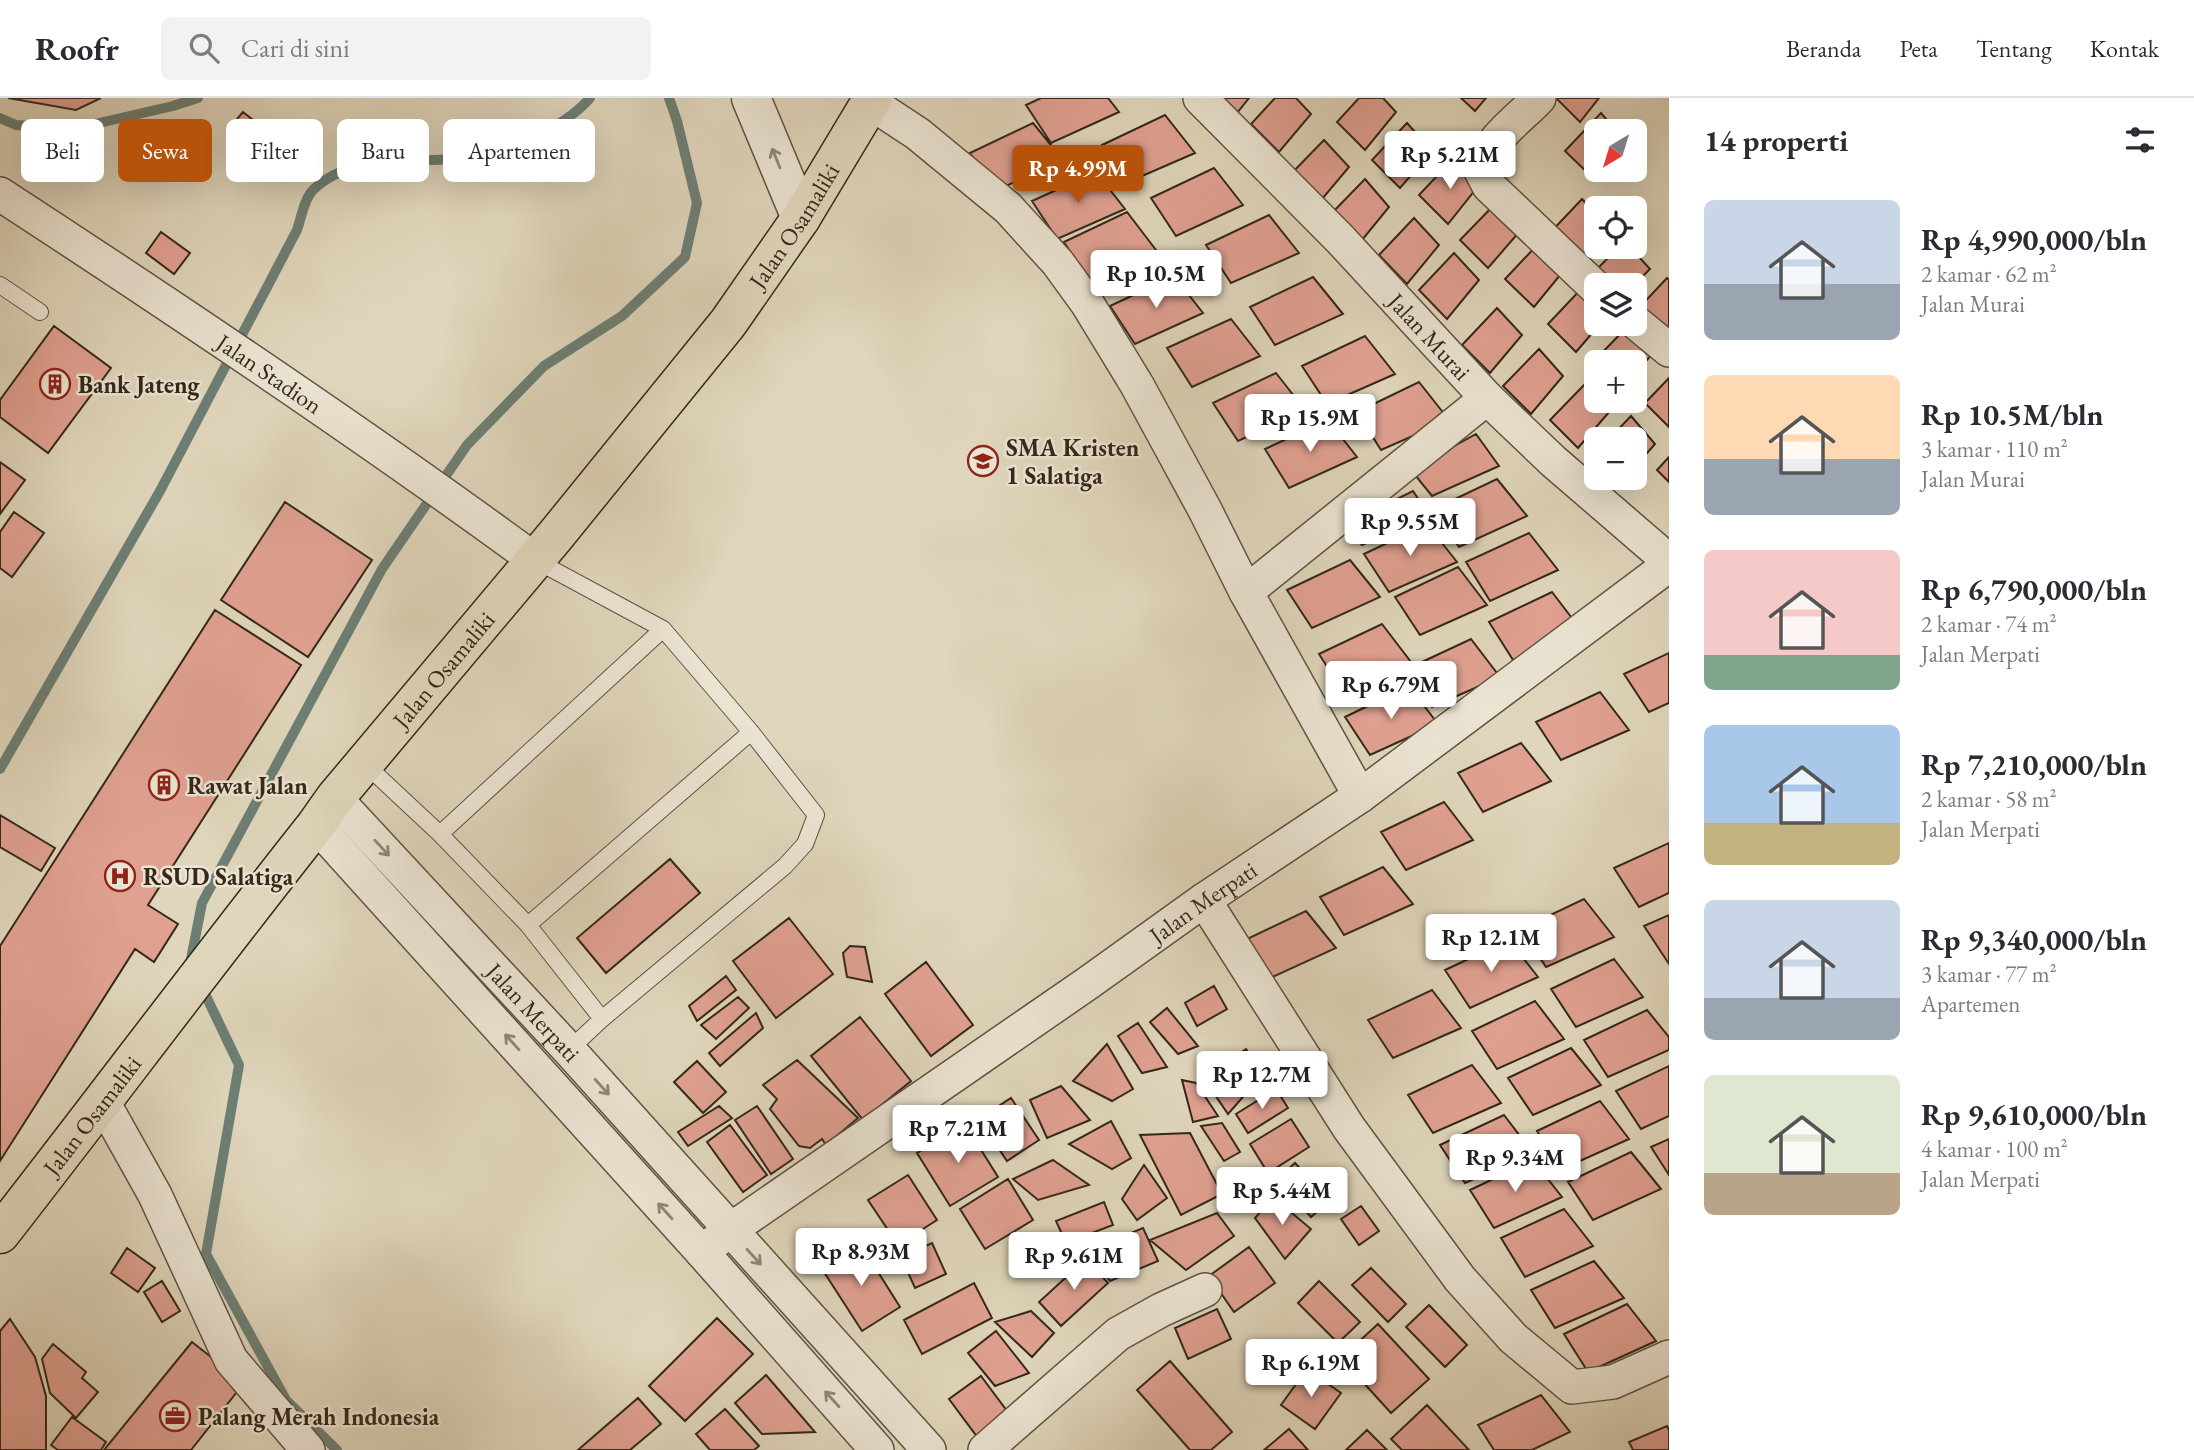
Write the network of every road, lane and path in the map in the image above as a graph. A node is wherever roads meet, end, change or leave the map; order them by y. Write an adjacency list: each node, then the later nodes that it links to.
1 (751, 98): 6 (street, one-way to 1)
2 (1200, 98): 12 (street, Jalan Murai)
3 (1539, 98): 7 (street)
4 (867, 100): 6 (main road, Jalan Osamaliki); 15 (street)
5 (0, 194): 13 (street, Jalan Stadion)
6 (801, 218): 13 (main road, Jalan Osamaliki)
7 (1584, 277)
8 (0, 285): 9 (lane)
9 (40, 312)
10 (1647, 332): 11 (street)
11 (1669, 350)
12 (1487, 398): 14 (street, Jalan Murai); 15 (street)
13 (535, 560): 16 (lane); 18 (main road, Jalan Osamaliki)
14 (1669, 563): 19 (street, Jalan Merpati)
15 (1246, 592): 19 (street)
16 (663, 629): 17 (lane); 21 (lane)
17 (751, 732): 23 (lane); 24 (lane)
18 (365, 764): 20 (main road, Jalan Osamaliki); 21 (lane)
19 (1360, 796): 22 (street, Jalan Merpati)
20 (326, 812): 25 (street, Jalan Merpati, one-way to 25); 26 (main road, Jalan Osamaliki); 29 (street, Jalan Merpati, one-way to 20)
21 (440, 834): 23 (lane)
22 (1204, 900): 27 (street, Jalan Merpati); 31 (street)
23 (528, 925): 24 (lane)
24 (602, 1019): 25 (lane)
25 (569, 1050): 27 (street, Jalan Merpati, one-way to 27)
26 (103, 1102): 28 (main road, Jalan Osamaliki); 32 (street)
27 (730, 1230): 29 (street, Jalan Merpati); 34 (street, Jalan Merpati, one-way to 34)
28 (0, 1234)
29 (702, 1252): 33 (street, Jalan Merpati, one-way to 29)
30 (1205, 1290): 35 (street)
31 (1669, 1357)
32 (308, 1450)
33 (877, 1450)
34 (929, 1450)
35 (985, 1450)

